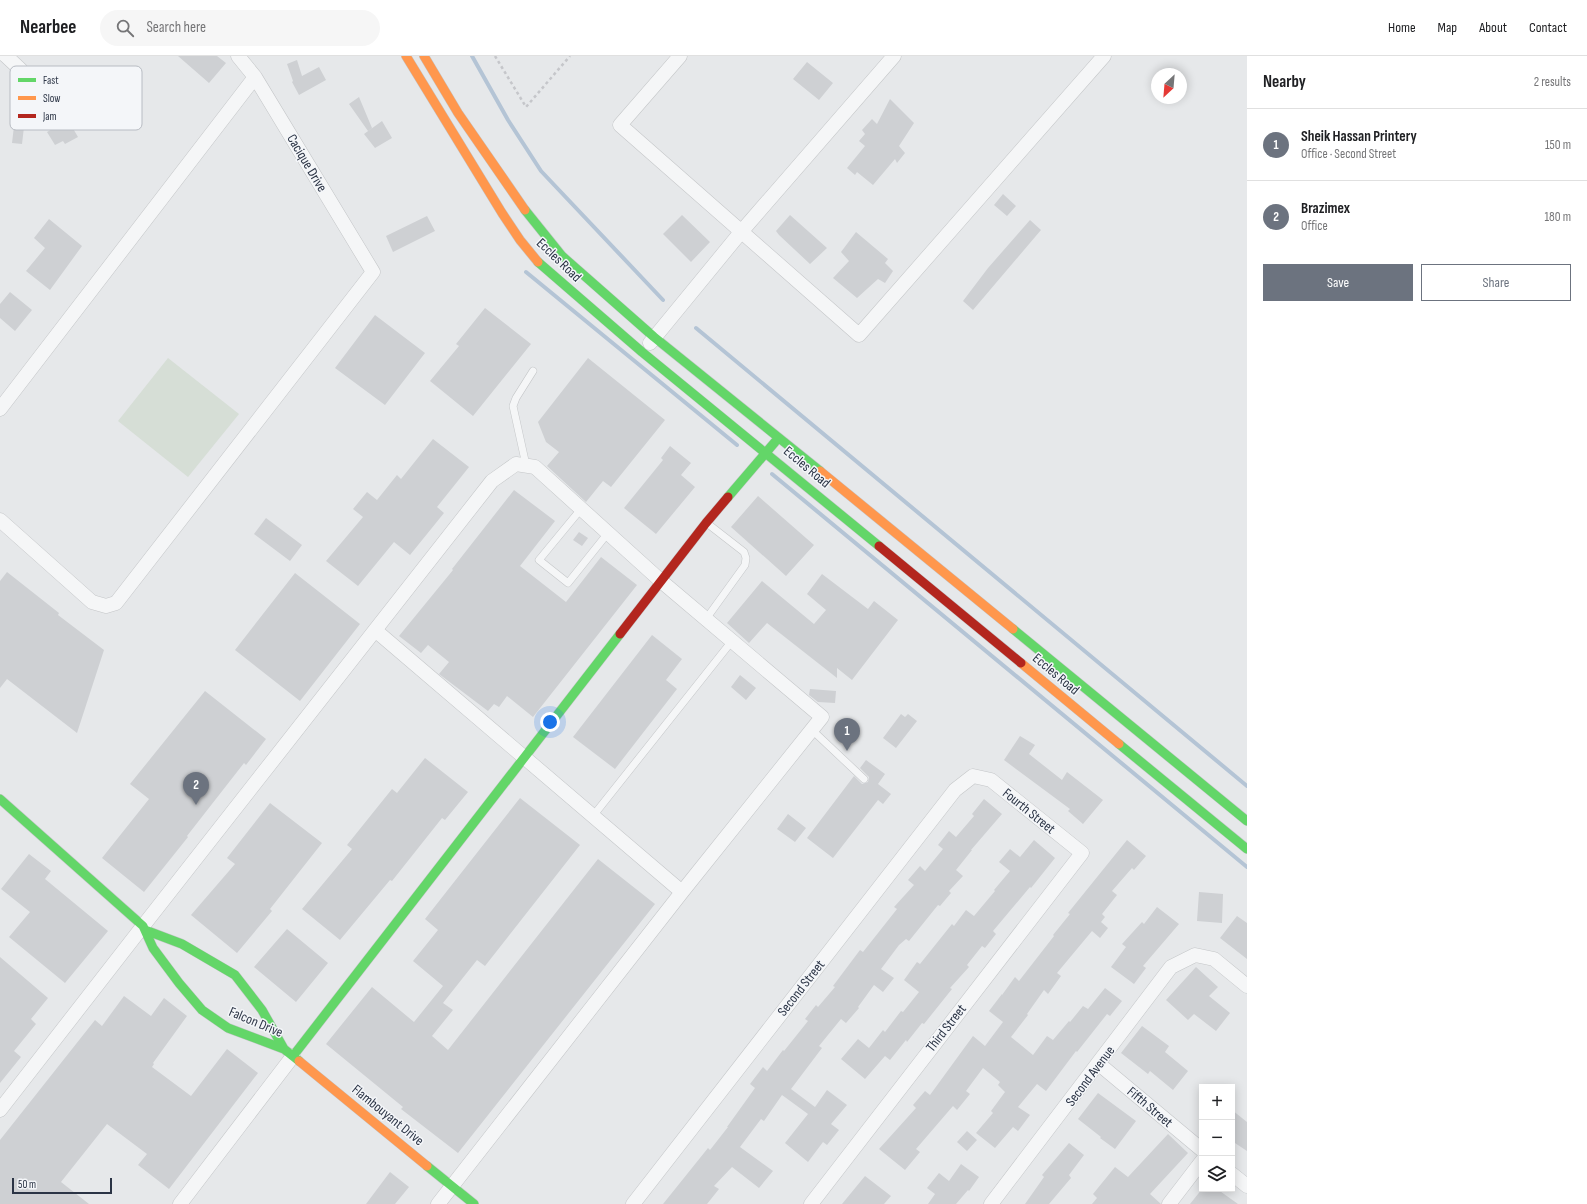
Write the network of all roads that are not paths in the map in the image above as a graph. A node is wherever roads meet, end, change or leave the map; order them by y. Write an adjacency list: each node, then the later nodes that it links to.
1 (6, 56): 8 (street)
2 (238, 56): 9 (street, Cacique Drive)
3 (406, 56): 12 (street, Eccles Road)
4 (424, 56): 11 (street, Eccles Road)
5 (680, 56): 10 (street)
6 (894, 56): 10 (street)
7 (1104, 56): 10 (street)
8 (17, 66)
9 (255, 77): 14 (street); 19 (street, Cacique Drive)
10 (741, 232): 11 (street)
11 (654, 337): 12 (street); 15 (street, Eccles Road)
12 (642, 352): 16 (street, Eccles Road)
13 (534, 371): 17 (lane)
14 (0, 409)
15 (779, 437): 16 (street); 32 (street, Eccles Road)
16 (766, 452): 20 (street); 33 (street, Eccles Road)
17 (526, 464): 18 (street); 24 (street)
18 (581, 509): 21 (street); 21 (lane)
19 (0, 520)
20 (706, 523): 22 (street); 23 (lane)
21 (608, 533): 22 (street)
22 (661, 581): 23 (street); 27 (street)
23 (706, 619): 25 (street)
24 (375, 630): 27 (street); 36 (street)
25 (732, 641): 26 (street); 31 (lane)
26 (811, 730): 29 (lane); 35 (street)
27 (525, 758): 31 (street); 38 (street)
28 (974, 776): 34 (street, Fourth Street); 49 (street, Second Street)
29 (864, 779)
30 (0, 799): 36 (street, Falcon Drive)
31 (593, 816): 35 (street)
32 (1247, 821)
33 (1247, 849)
34 (1082, 853): 50 (street, Third Street)
35 (682, 892): 44 (street)
36 (144, 928): 38 (street, Falcon Drive); 38 (street, Falcon Drive); 40 (street)
37 (1247, 986): 39 (street, Second Avenue)
38 (289, 1052): 44 (street, Flambouyant Drive); 46 (street)
39 (1098, 1064): 41 (street, Fifth Street); 51 (street, Second Avenue)
40 (0, 1110)
41 (1199, 1148)
42 (1199, 1165): 52 (street)
43 (1235, 1176): 45 (street)
44 (452, 1186): 47 (street); 48 (street, Flambouyant Drive)
45 (1247, 1186)
46 (180, 1204)
47 (438, 1204)
48 (474, 1204)
49 (633, 1204)
50 (811, 1204)
51 (991, 1204)
52 (1169, 1204)

